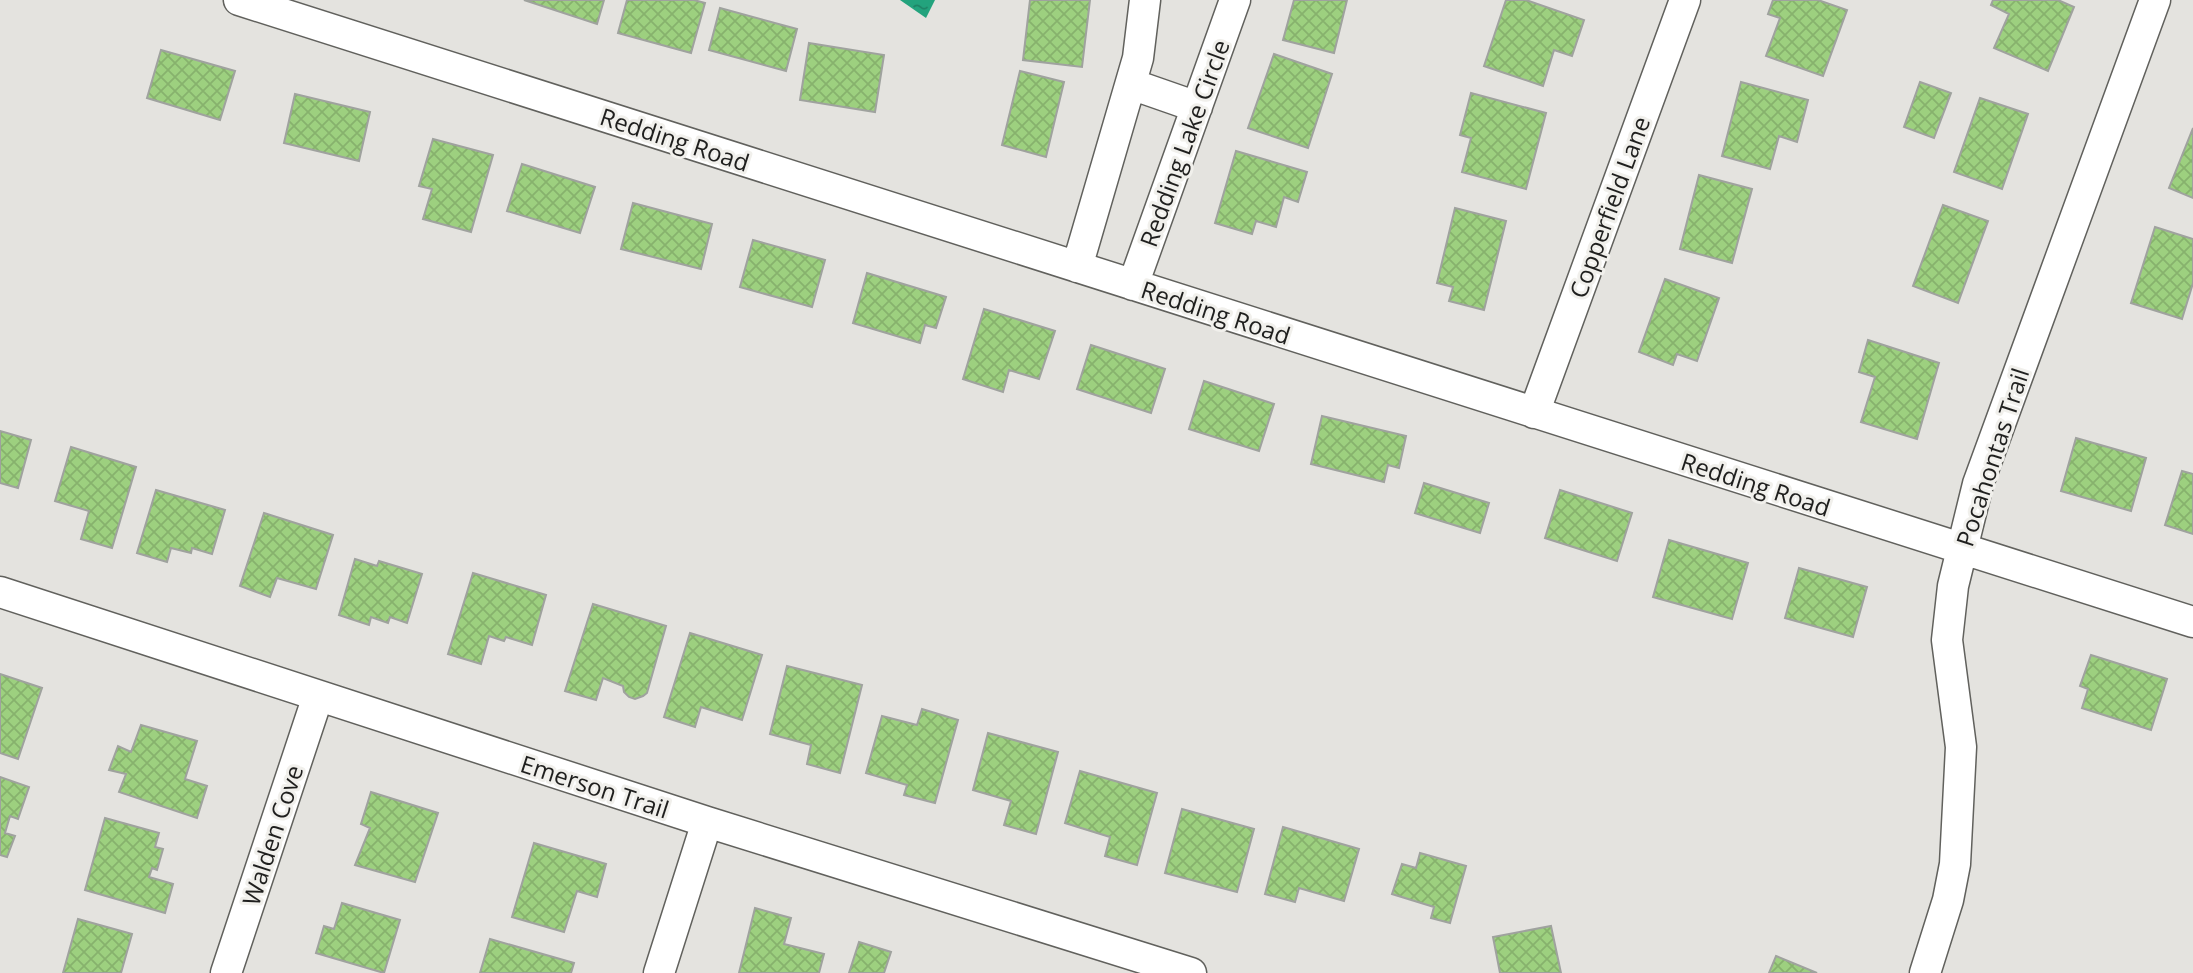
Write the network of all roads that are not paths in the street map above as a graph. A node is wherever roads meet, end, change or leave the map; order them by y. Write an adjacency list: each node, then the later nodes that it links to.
1 (239, 0): 8 (street, Redding Road)
2 (1145, 0): 6 (street)
3 (1235, 0): 7 (street, Redding Lake Circle)
4 (1685, 0): 10 (street, Copperfield Lane)
5 (2155, 0): 11 (street, Pocahontas Trail)
6 (1130, 84): 7 (street); 8 (street)
7 (1197, 107): 9 (street, Redding Lake Circle)
8 (1077, 267): 9 (street, Redding Road)
9 (1133, 285): 10 (street, Redding Road)
10 (1534, 414): 11 (street, Redding Road)
11 (1962, 550): 13 (street, Redding Road); 19 (street, Pocahontas Trail)
12 (0, 592): 14 (street, Emerson Trail)
13 (2193, 622)
14 (318, 696): 15 (street, Emerson Trail); 16 (street, Walden Cove)
15 (707, 822): 17 (street); 18 (street, Emerson Trail)
16 (226, 973)
17 (659, 973)
18 (1191, 973)
19 (1925, 973)

